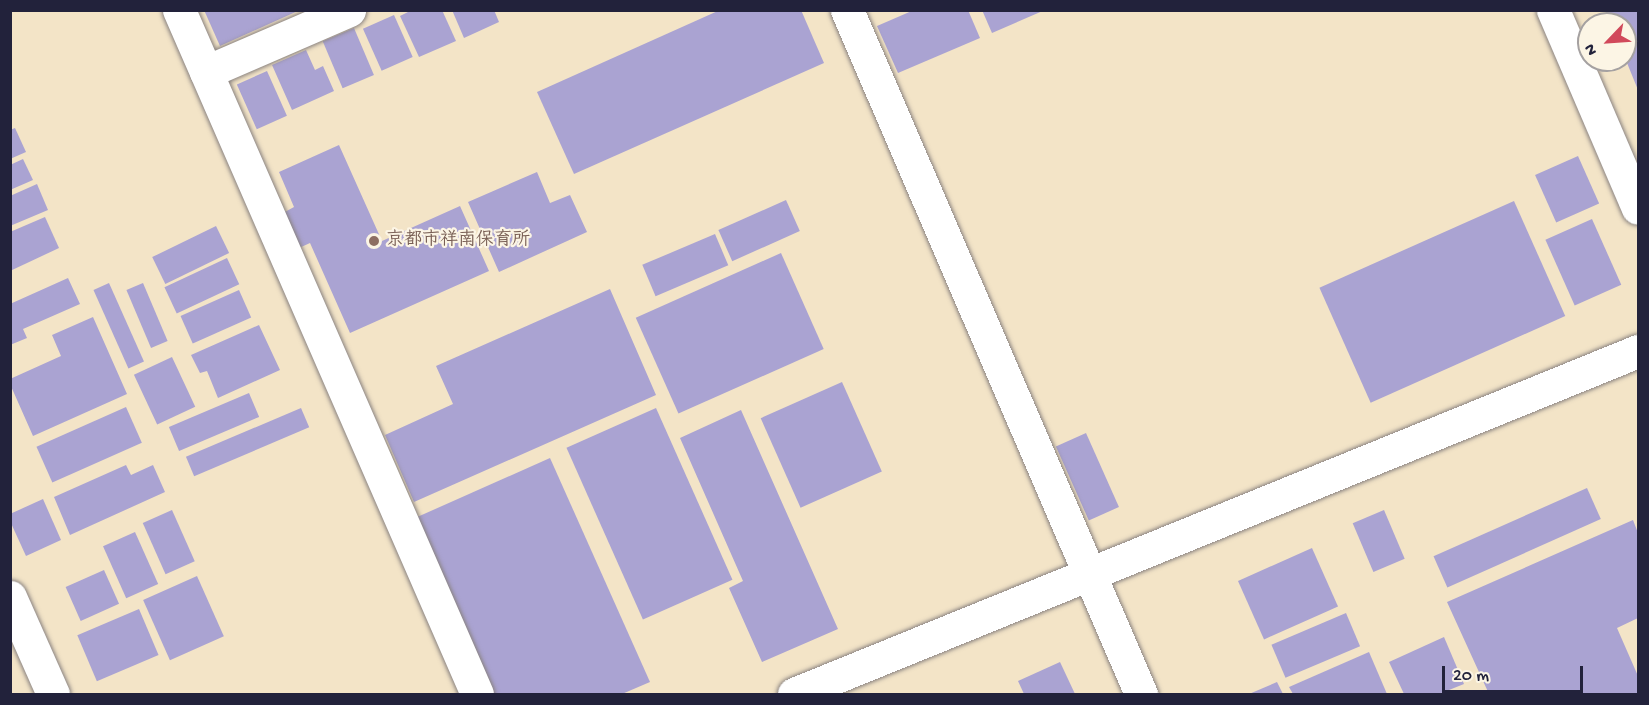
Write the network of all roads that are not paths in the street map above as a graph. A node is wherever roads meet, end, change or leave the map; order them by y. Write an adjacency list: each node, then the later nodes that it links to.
1 (179, 10): 5 (street)
2 (349, 10): 5 (street)
3 (847, 10): 8 (street)
4 (1554, 10): 6 (street)
5 (206, 72): 11 (street)
6 (1638, 208)
7 (1638, 351): 8 (street)
8 (1090, 574): 12 (street); 13 (street)
9 (10, 597): 10 (street)
10 (53, 694)
11 (477, 694)
12 (794, 694)
13 (1141, 694)

